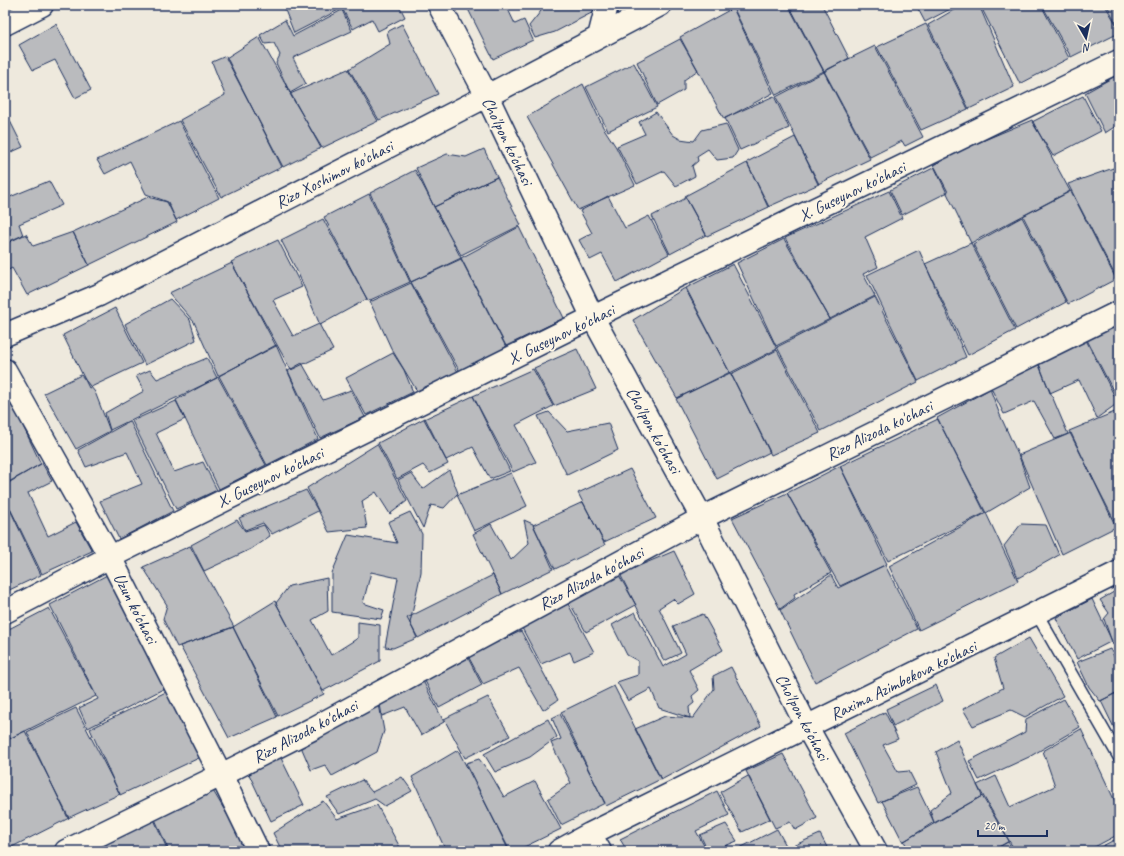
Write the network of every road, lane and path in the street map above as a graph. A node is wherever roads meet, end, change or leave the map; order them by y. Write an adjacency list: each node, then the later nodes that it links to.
1 (42, 5): 5 (street)
2 (439, 5): 8 (street, Cho'lpon ko'chasi)
3 (607, 5): 6 (street)
4 (660, 5): 6 (street, Rizo Xoshimov ko'chasi)
5 (5, 24)
6 (599, 36): 8 (street, Rizo Xoshimov ko'chasi)
7 (1119, 61): 10 (street, X. Guseynov ko'chasi)
8 (487, 96): 10 (street, Cho'lpon ko'chasi); 11 (street, Rizo Xoshimov ko'chasi)
9 (1119, 312): 13 (street, Rizo Alizoda ko'chasi)
10 (593, 318): 13 (street, Cho'lpon ko'chasi); 14 (street, X. Guseynov ko'chasi)
11 (5, 335)
12 (5, 370): 14 (street, Uzun ko'chasi)
13 (702, 518): 18 (street, Cho'lpon ko'chasi); 20 (street, Rizo Alizoda ko'chasi)
14 (110, 557): 16 (street, X. Guseynov ko'chasi); 20 (street, Uzun ko'chasi)
15 (1119, 572): 17 (street, Raxima Azimbekova ko'chasi)
16 (5, 612)
17 (1037, 614): 18 (street, Raxima Azimbekova ko'chasi); 19 (lane)
18 (807, 727): 21 (street, Raxima Azimbekova ko'chasi); 25 (street, Cho'lpon ko'chasi)
19 (1119, 757)
20 (221, 775): 22 (street, Rizo Alizoda ko'chasi); 23 (street, Uzun ko'chasi)
21 (595, 842): 24 (street, Raxima Azimbekova ko'chasi)
22 (66, 851)
23 (258, 851)
24 (558, 851)
25 (876, 851)

